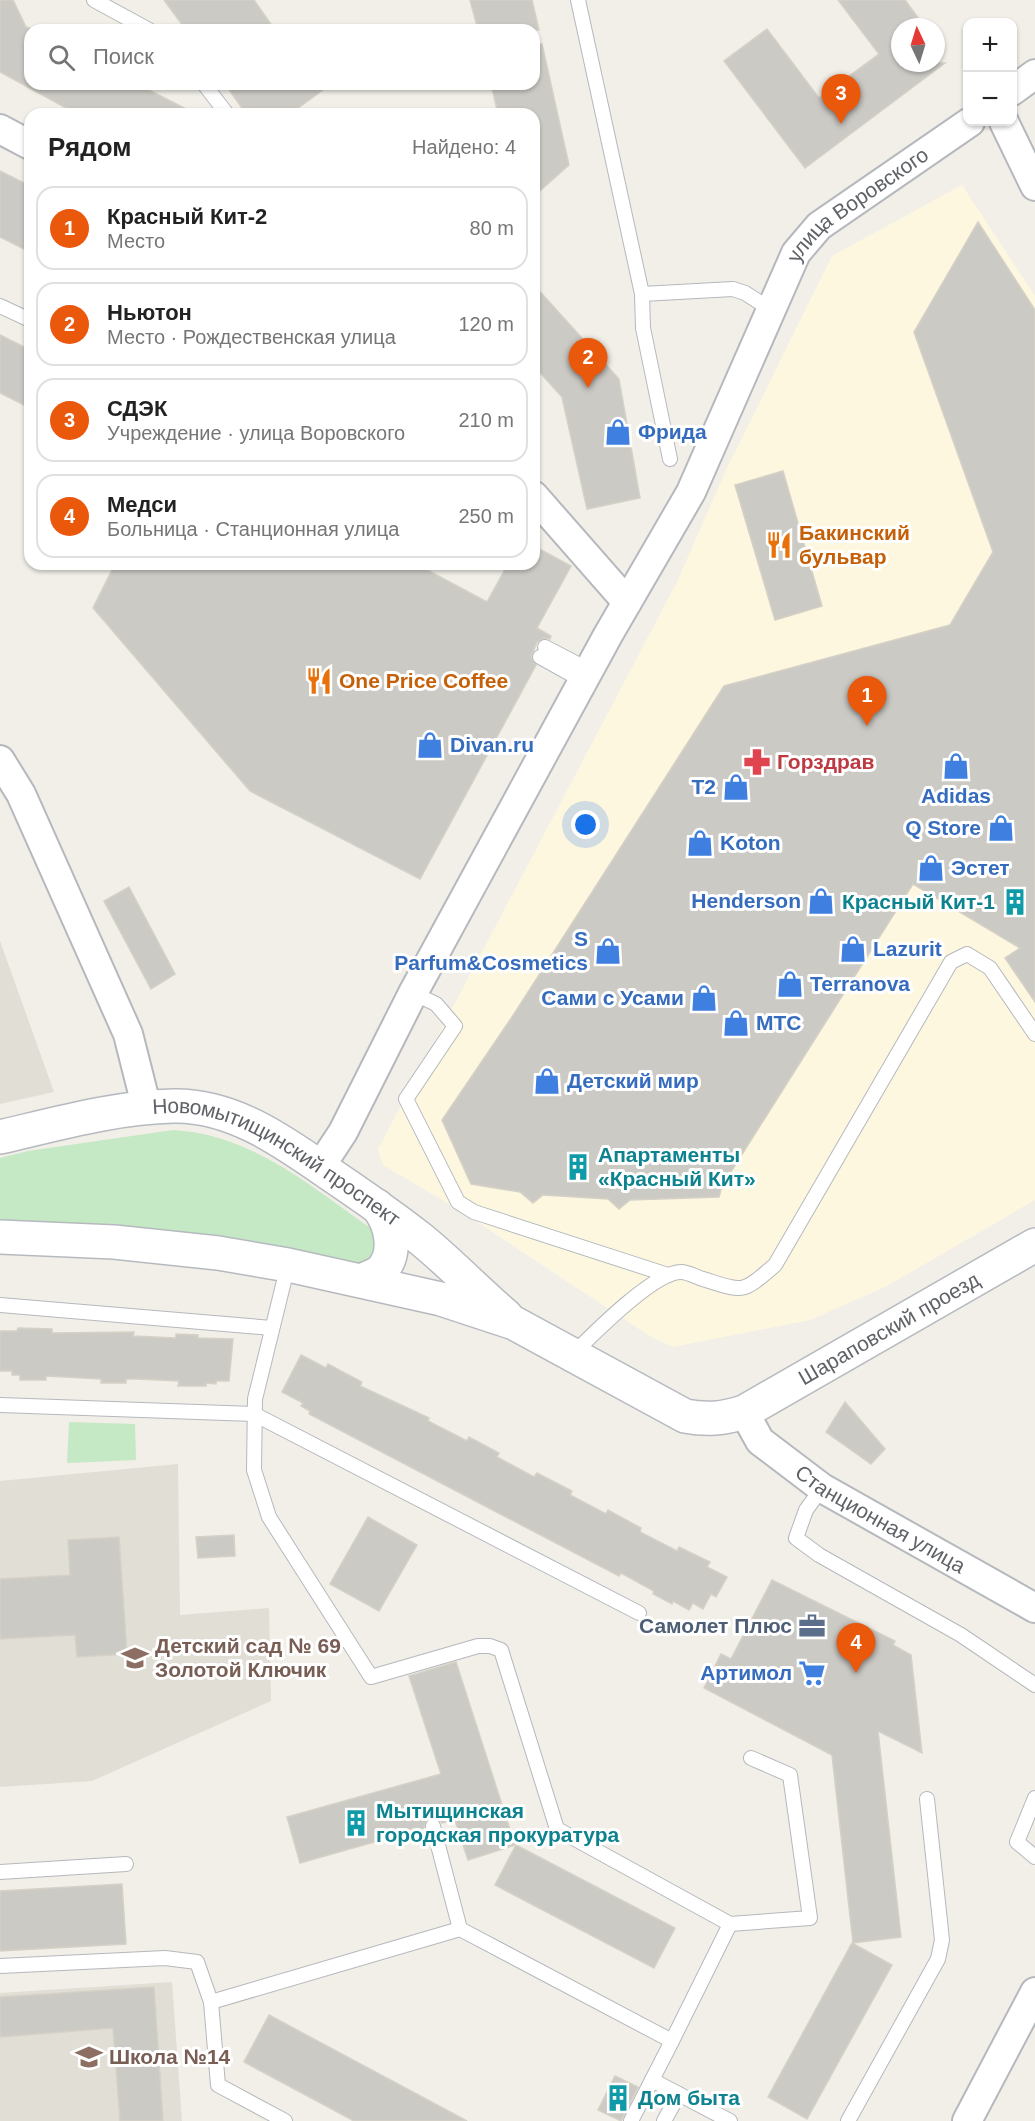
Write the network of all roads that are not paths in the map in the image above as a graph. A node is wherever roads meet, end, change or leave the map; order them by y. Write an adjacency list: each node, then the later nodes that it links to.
1 (94, 0): 3 (lane)
2 (578, 0): 13 (lane)
3 (138, 24)
4 (1035, 74): 5 (street)
5 (1017, 87)
6 (209, 90): 7 (lane)
7 (222, 108)
8 (964, 126): 15 (street, улица Воровского)
9 (1006, 126): 12 (street)
10 (0, 129): 11 (street)
11 (24, 142)
12 (1035, 186)
13 (642, 294): 15 (lane); 17 (lane)
14 (0, 306): 16 (lane)
15 (770, 309): 19 (street, улица Воровского)
16 (24, 317)
17 (670, 459)
18 (540, 503): 19 (street)
19 (627, 602): 21 (street, улица Воровского)
20 (542, 652): 21 (lane)
21 (586, 676): 23 (street, улица Воровского)
22 (0, 760): 25 (street)
23 (413, 993): 27 (street, улица Воровского); 32 (lane)
24 (1035, 1034): 32 (lane)
25 (147, 1109): 26 (main road, Новомытищинский проспект); 27 (main road, Новомытищинский проспект)
26 (0, 1137)
27 (320, 1167): 28 (main road, Новомытищинский проспект)
28 (376, 1206): 33 (main road); 35 (main road, Новомытищинский проспект)
29 (3, 1235): 31 (main road, Новомытищинский проспект)
30 (1035, 1245): 39 (main road, Шараповский проезд)
31 (288, 1265): 33 (main road, Новомытищинский проспект); 36 (lane)
32 (668, 1275): 37 (lane)
33 (363, 1280): 35 (main road, Новомытищинский проспект)
34 (0, 1305): 36 (lane)
35 (514, 1323): 37 (main road, Новомытищинский проспект)
36 (272, 1328): 40 (lane)
37 (572, 1355): 39 (main road, Новомытищинский проспект)
38 (0, 1405): 40 (lane)
39 (744, 1412): 41 (street, Станционная улица)
40 (254, 1414): 43 (lane); 52 (lane)
41 (822, 1488): 42 (street, Станционная улица); 44 (lane)
42 (1035, 1608)
43 (639, 1613)
44 (1035, 1685)
45 (751, 1758): 52 (lane)
46 (1035, 1798): 49 (lane)
47 (927, 1799): 64 (lane)
48 (433, 1826): 53 (lane)
49 (1035, 1857)
50 (126, 1864): 51 (lane)
51 (0, 1872)
52 (730, 1924): 57 (lane)
53 (460, 1929): 56 (lane); 57 (lane)
54 (0, 1966): 56 (lane)
55 (1035, 1992): 65 (street)
56 (211, 2002): 60 (lane)
57 (672, 2041): 58 (lane)
58 (652, 2080): 59 (lane); 61 (lane)
59 (679, 2094): 62 (lane); 63 (lane)
60 (285, 2121)
61 (631, 2121)
62 (664, 2121)
63 (730, 2121)
64 (848, 2121)
65 (967, 2121)

